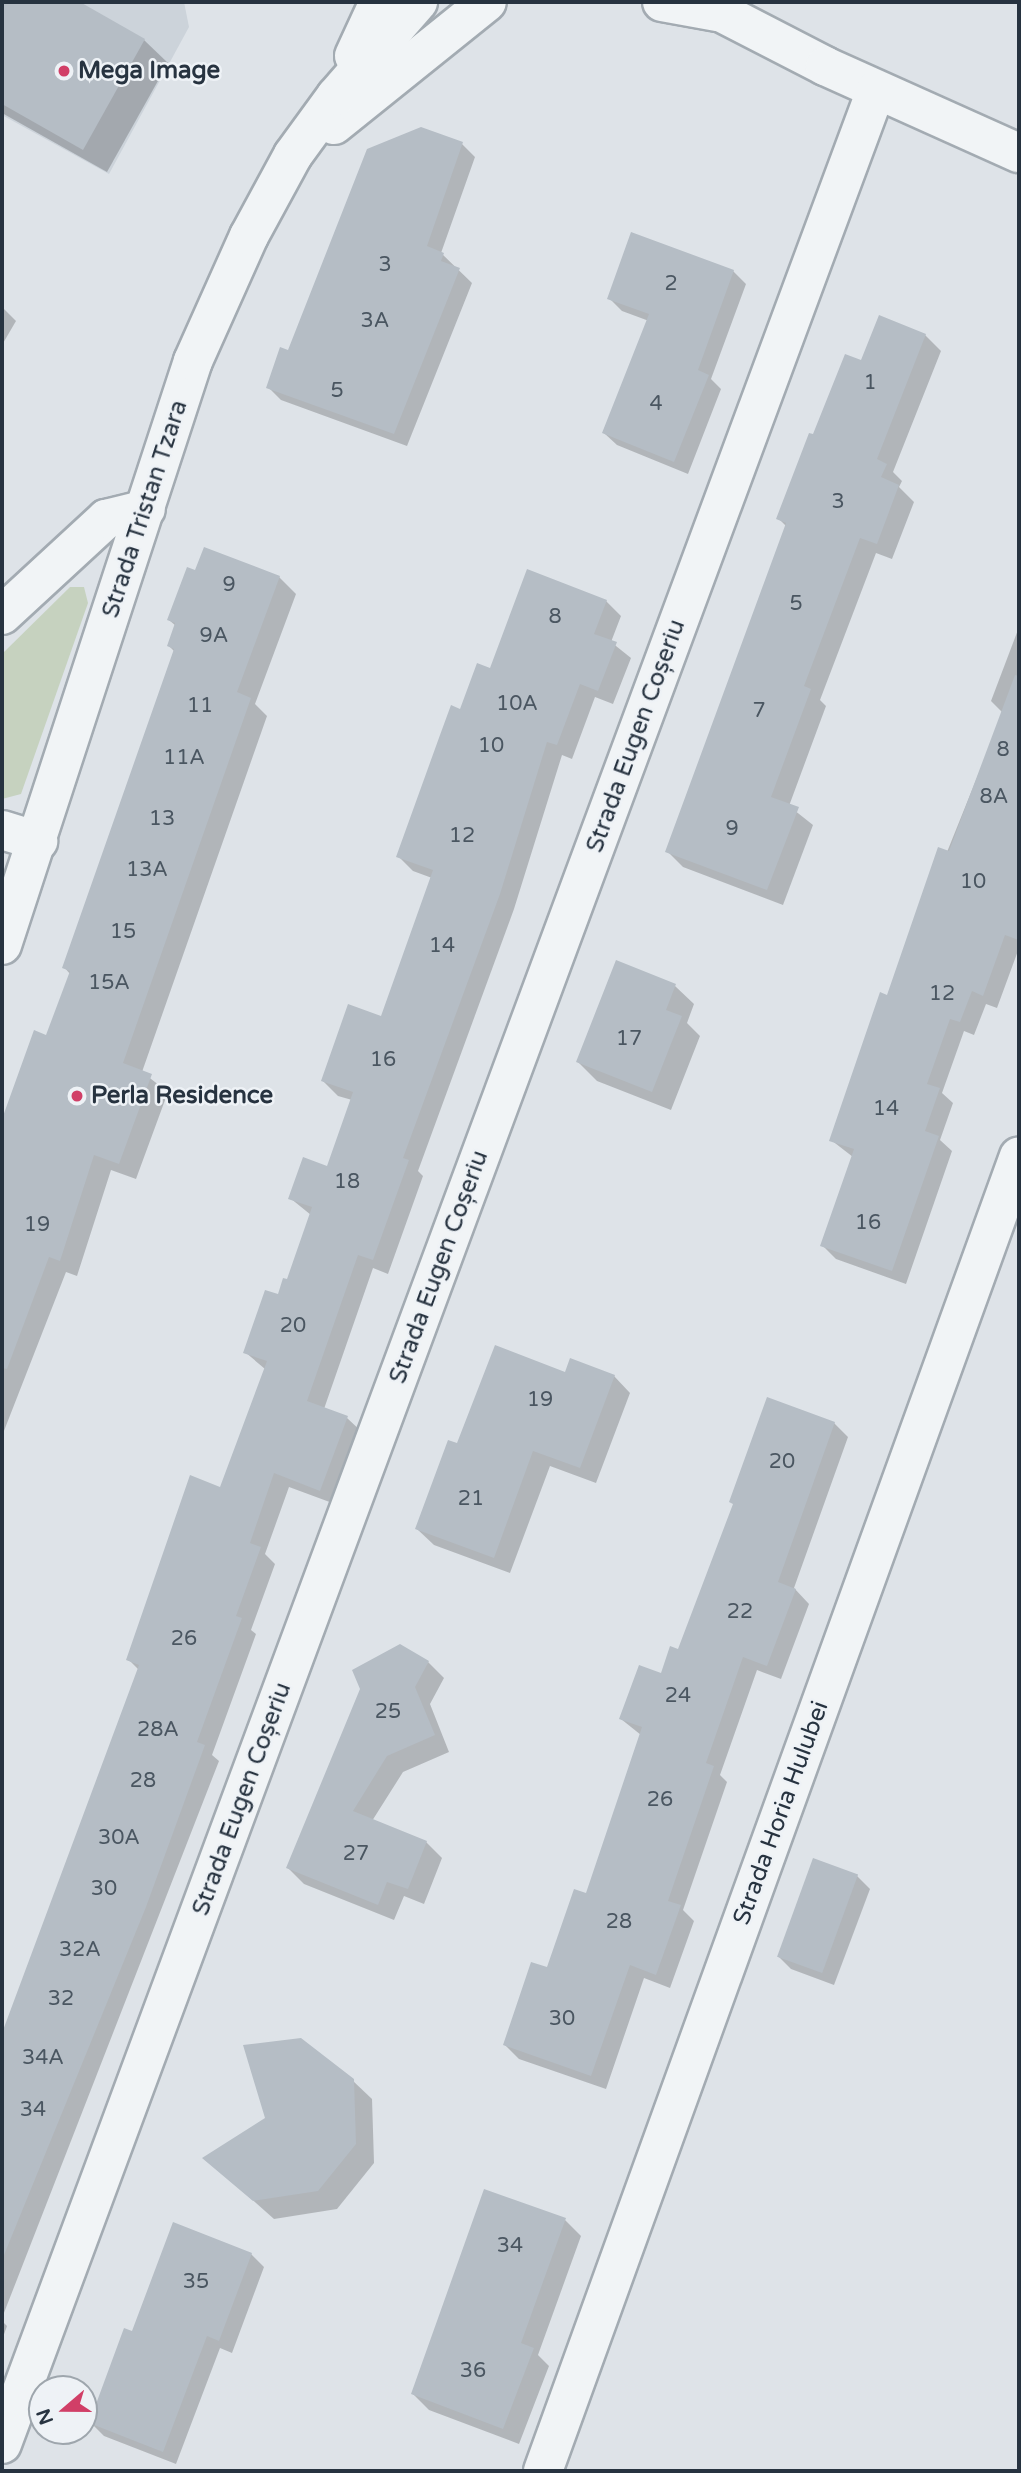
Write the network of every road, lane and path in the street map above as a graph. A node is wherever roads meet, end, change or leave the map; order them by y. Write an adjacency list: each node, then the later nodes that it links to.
1 (379, 2): 7 (street, Strada Tristan Tzara)
2 (418, 2): 7 (street, Strada Tristan Tzara)
3 (487, 2): 9 (street)
4 (662, 2): 5 (street)
5 (709, 5): 6 (street)
6 (876, 90): 8 (street); 16 (street, Strada Eugen Coșeriu)
7 (336, 96): 9 (street, Strada Tristan Tzara)
8 (1019, 153)
9 (293, 155): 10 (street, Strada Tristan Tzara)
10 (146, 509): 11 (street); 13 (street, Strada Tristan Tzara)
11 (2, 615)
12 (2, 830): 13 (street)
13 (38, 841): 14 (street, Strada Tristan Tzara)
14 (2, 944)
15 (1019, 1156): 17 (street, Strada Horia Hulubei)
16 (2, 2445)
17 (543, 2471)

